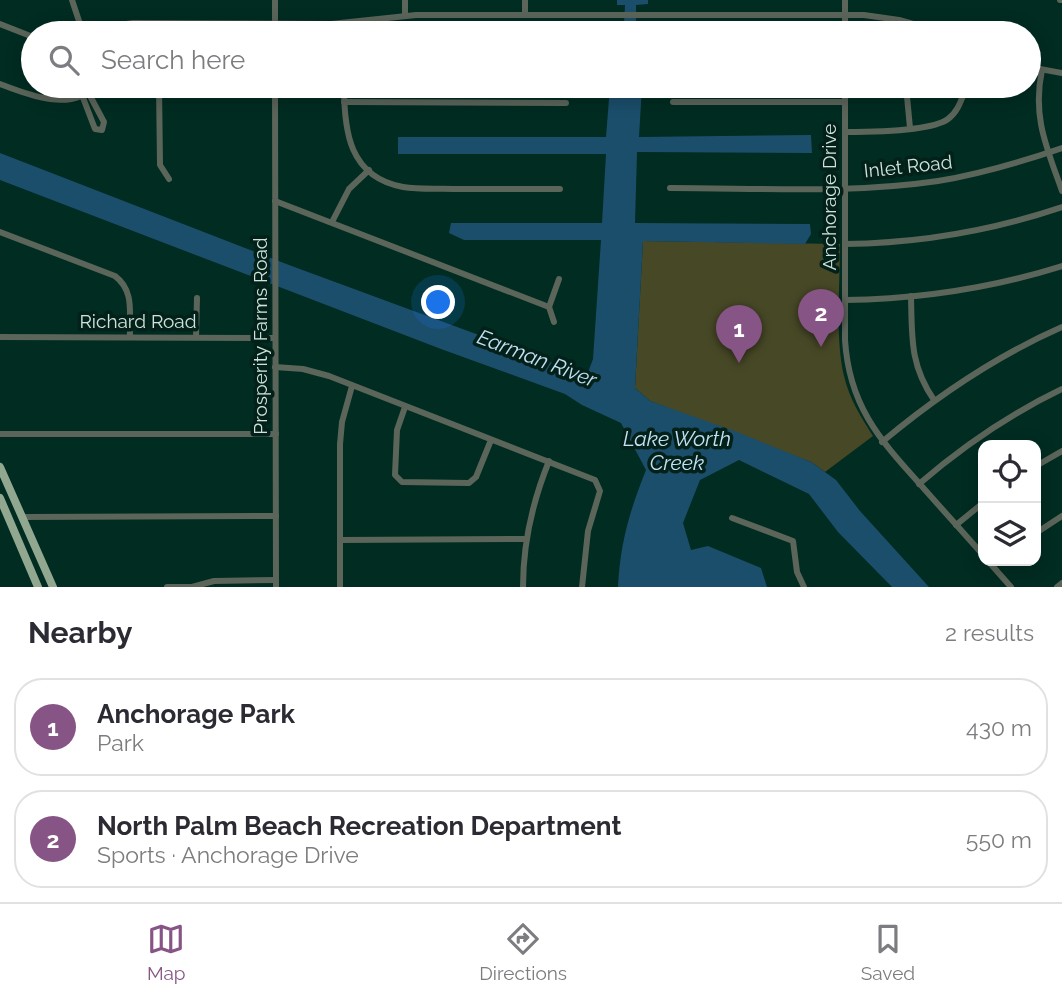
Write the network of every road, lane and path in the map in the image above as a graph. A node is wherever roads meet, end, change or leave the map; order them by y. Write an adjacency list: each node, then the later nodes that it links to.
1 (72, 0): 9 (street)
2 (275, 0): 10 (street)
3 (405, 0): 6 (street)
4 (525, 0): 7 (street)
5 (845, 0): 8 (street)
6 (405, 15): 7 (street); 11 (street)
7 (525, 15): 8 (street)
8 (845, 15): 12 (street); 13 (street)
9 (80, 21)
10 (275, 21)
11 (359, 21)
12 (845, 21)
13 (903, 21)
14 (0, 24): 15 (street)
15 (21, 32)
16 (1042, 70): 17 (street); 18 (street)
17 (1062, 73)
18 (1041, 75)
19 (0, 84): 20 (street)
20 (21, 92)
21 (86, 98): 22 (street)
22 (88, 98)
23 (159, 98): 39 (street)
24 (275, 98): 44 (street, Prosperity Farms Road)
25 (344, 98): 32 (street)
26 (845, 98): 31 (street, Anchorage Drive)
27 (907, 98): 34 (street)
28 (962, 98): 34 (street)
29 (1038, 98): 37 (street)
30 (673, 102): 31 (street)
31 (845, 102): 35 (street, Anchorage Drive)
32 (344, 103): 33 (street); 38 (street)
33 (566, 103)
34 (911, 128): 35 (street)
35 (845, 132): 41 (street, Anchorage Drive)
36 (1062, 148): 37 (street, Inlet Road)
37 (1049, 153): 41 (street, Inlet Road); 43 (street)
38 (369, 170): 42 (street); 46 (street)
39 (169, 179)
40 (670, 188): 41 (street, Inlet Road)
41 (845, 188): 48 (street, Anchorage Drive)
42 (560, 189)
43 (1062, 191)
44 (275, 201): 46 (street); 60 (street, Prosperity Farms Road)
45 (1062, 207): 48 (street)
46 (332, 222): 54 (street)
47 (0, 232): 58 (street)
48 (845, 244): 53 (street, Anchorage Drive)
49 (1062, 266): 51 (street)
50 (559, 279): 54 (street)
51 (911, 296): 53 (street); 64 (street)
52 (197, 298): 59 (street)
53 (845, 300): 69 (street, Anchorage Drive)
54 (549, 307): 55 (street)
55 (554, 322)
56 (1062, 327): 64 (street)
57 (0, 337): 58 (street, Richard Road)
58 (130, 337): 59 (street, Richard Road)
59 (197, 337): 60 (street, Richard Road)
60 (275, 338): 61 (street, Prosperity Farms Road)
61 (275, 367): 62 (street); 67 (street, Prosperity Farms Road)
62 (352, 386): 65 (street); 84 (street)
63 (1062, 389): 74 (street)
64 (934, 400): 69 (street)
65 (405, 407): 68 (street); 68 (street)
66 (0, 434): 67 (street)
67 (276, 434): 77 (street, Prosperity Farms Road)
68 (491, 440): 71 (street)
69 (883, 442): 74 (street, Anchorage Drive)
70 (1062, 451): 72 (street)
71 (549, 461): 83 (street); 95 (street)
72 (1041, 463)
73 (0, 467): 79 (main road)
74 (919, 484): 81 (street, Anchorage Drive)
75 (0, 498): 85 (main road)
76 (978, 507): 81 (street)
77 (276, 516): 79 (street); 89 (street, Prosperity Farms Road)
78 (1062, 516): 82 (street)
79 (23, 517): 91 (main road)
80 (732, 518): 96 (street)
81 (956, 525): 86 (street, Anchorage Drive)
82 (1041, 530)
83 (525, 539): 84 (street); 94 (street)
84 (340, 540): 93 (street)
85 (21, 547): 90 (main road); 91 (main road)
86 (978, 549)
87 (993, 567): 97 (street)
88 (1062, 583): 98 (street)
89 (276, 584): 92 (street)
90 (37, 587)
91 (51, 587)
92 (167, 587)
93 (340, 587)
94 (523, 587)
95 (582, 587)
96 (804, 587)
97 (1012, 587)
98 (1057, 587)

